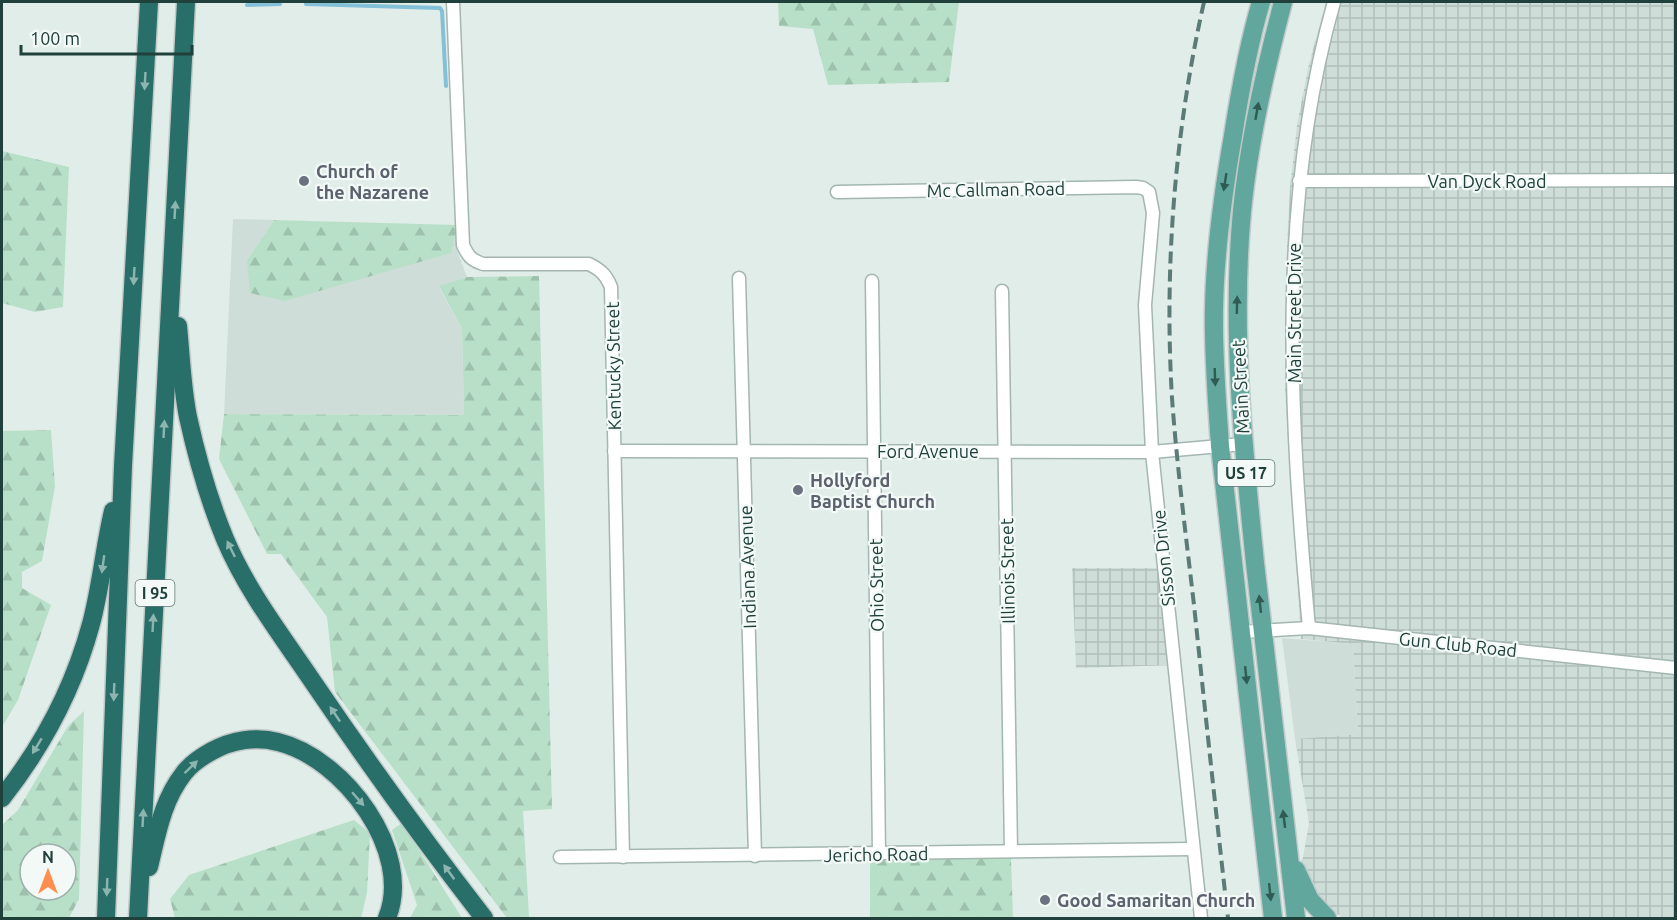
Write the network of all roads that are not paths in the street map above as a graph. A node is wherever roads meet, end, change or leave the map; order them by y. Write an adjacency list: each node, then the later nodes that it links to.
1 (149, 2): 22 (highway, I 95, one-way to 22)
2 (186, 2): 11 (highway, I 95, one-way to 2)
3 (453, 2): 17 (street, Kentucky Street)
4 (1261, 2): 16 (main road, Main Street / US 17, one-way to 16)
5 (1283, 2): 15 (main road, Main Street / US 17, one-way to 5)
6 (1334, 2): 8 (street, Main Street Drive)
7 (1676, 180): 8 (street, Van Dyck Road)
8 (1299, 181): 23 (street, Main Street Drive)
9 (837, 192): 10 (street, Mc Callman Road)
10 (1151, 196): 21 (street, Sisson Drive)
11 (172, 268): 36 (highway, I 95, one-way to 11); 38 (highway, one-way to 11)
12 (739, 279): 18 (street, Indiana Avenue)
13 (872, 280): 19 (street, Ohio Street)
14 (1002, 291): 20 (street, Illinois Street)
15 (1243, 444): 16 (street, Ford Avenue); 24 (main road, Main Street / US 17, one-way to 15)
16 (1220, 446): 21 (street, Ford Avenue); 25 (main road, Main Street / US 17)
17 (614, 451): 18 (street, Ford Avenue); 34 (street, Kentucky Street)
18 (744, 451): 19 (street, Ford Avenue); 32 (street, Indiana Avenue)
19 (874, 451): 20 (street, Ford Avenue); 31 (street, Ohio Street)
20 (1005, 451): 21 (street, Ford Avenue); 30 (street, Illinois Street)
21 (1152, 452): 29 (street, Sisson Drive)
22 (123, 466): 27 (highway, one-way to 27); 35 (highway, I 95, one-way to 35)
23 (1309, 628): 24 (street, Gun Club Road); 26 (street, Gun Club Road)
24 (1263, 630): 25 (street, Gun Club Road); 28 (main road, Main Street / US 17, one-way to 24)
25 (1241, 632): 40 (main road, Main Street / US 17, one-way to 40)
26 (1676, 668)
27 (2, 798)
28 (1288, 848): 41 (main road, Main Street / US 17); 42 (main road)
29 (1192, 849): 30 (street, Jericho Road); 39 (street, Sisson Drive)
30 (1011, 852): 31 (street, Jericho Road)
31 (879, 854): 32 (street, Jericho Road)
32 (755, 856): 34 (street, Jericho Road)
33 (561, 857): 34 (street, Jericho Road)
34 (623, 857)
35 (106, 918)
36 (138, 918): 37 (highway, one-way to 37)
37 (387, 918)
38 (484, 918)
39 (1201, 918)
40 (1273, 918)
41 (1296, 918)
42 (1326, 918)

